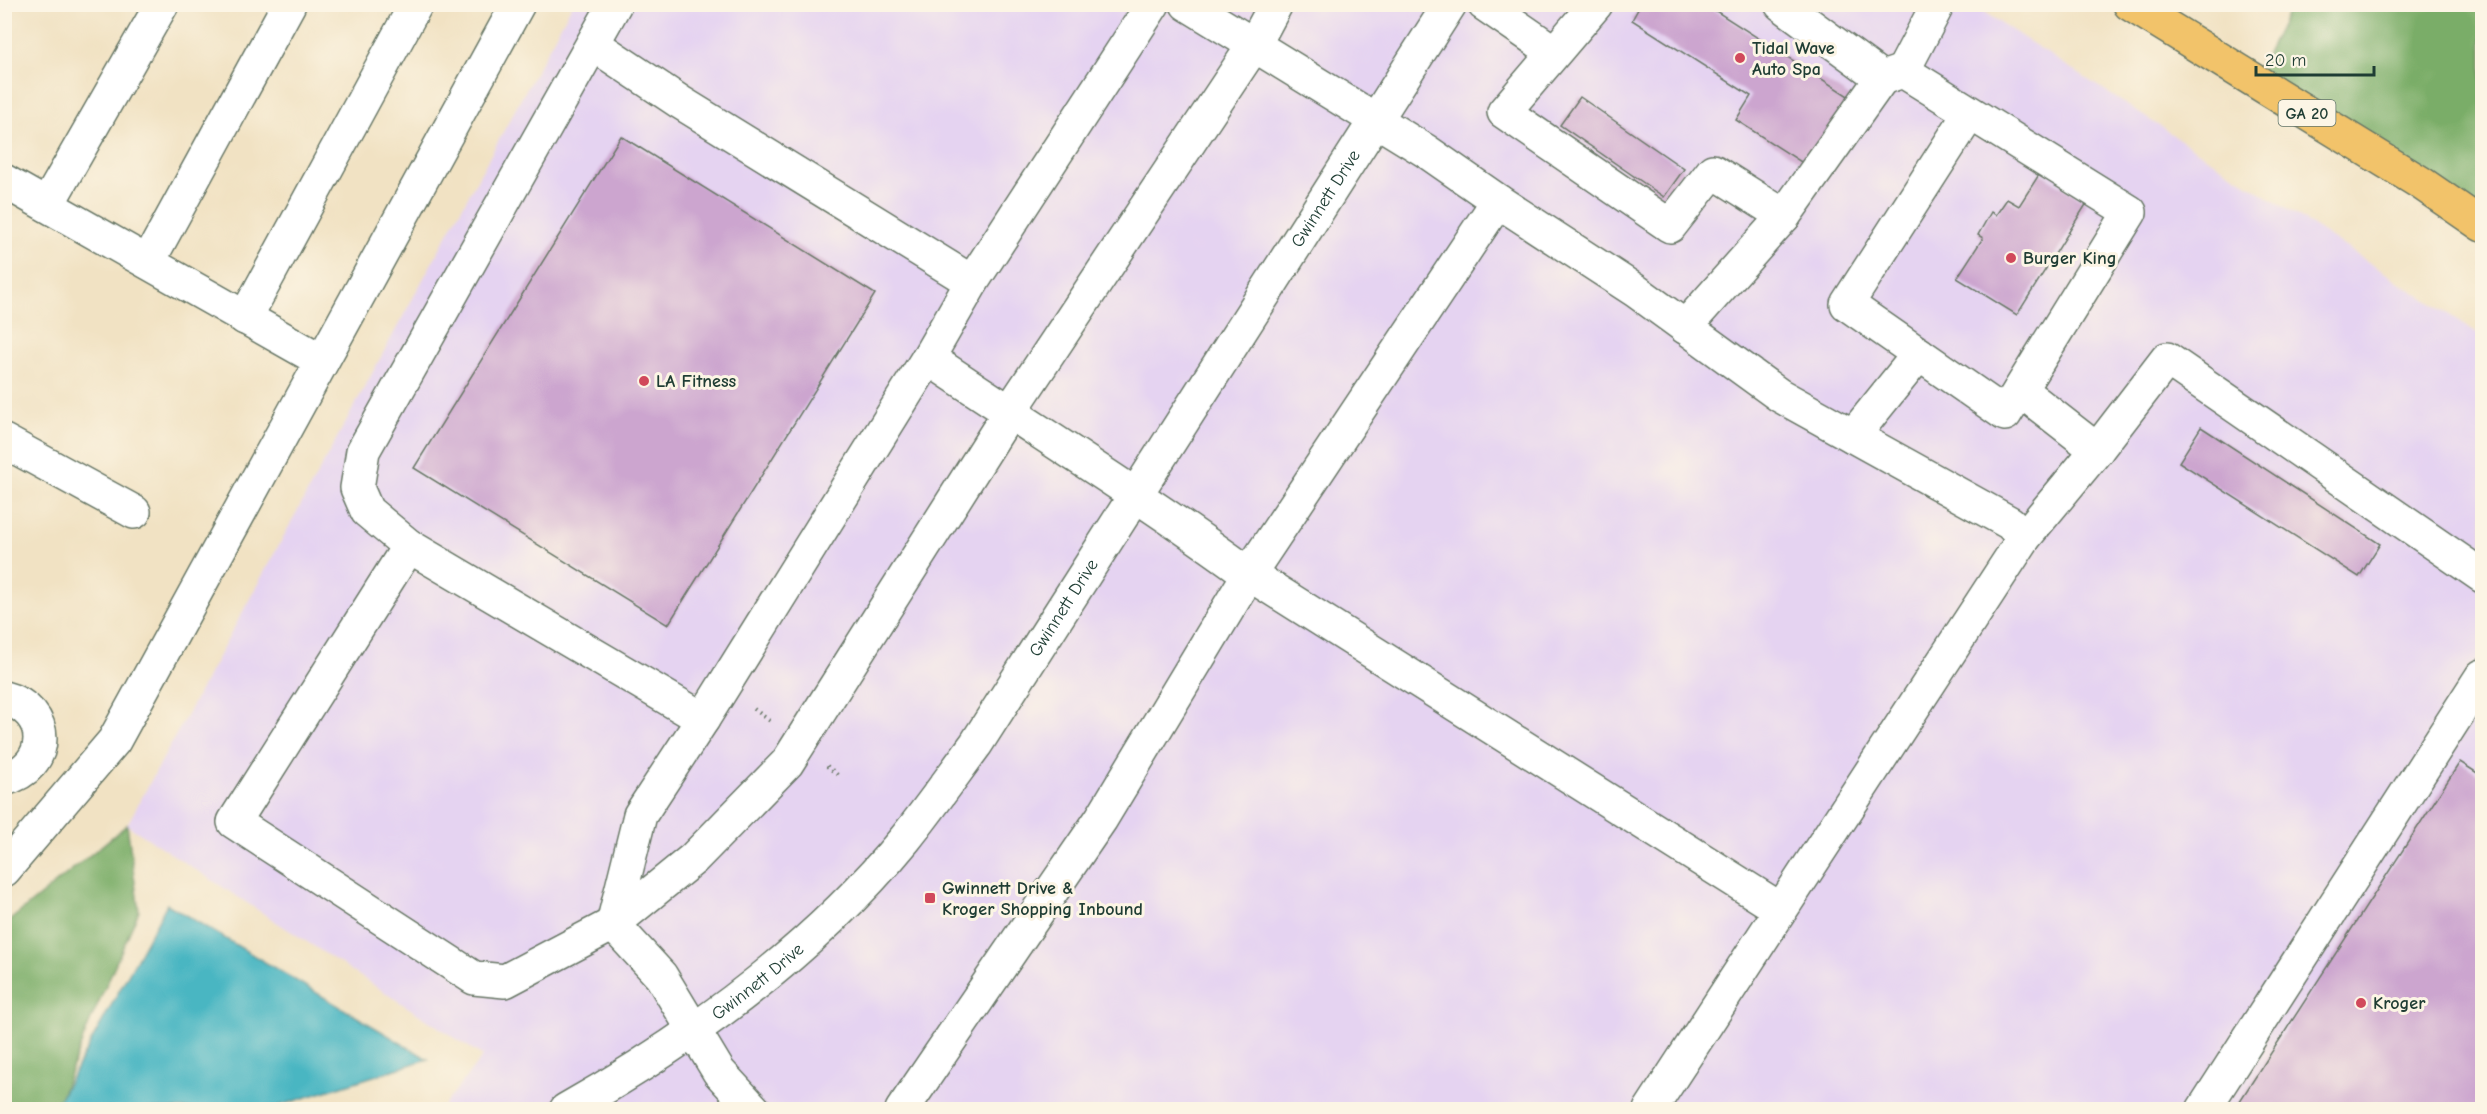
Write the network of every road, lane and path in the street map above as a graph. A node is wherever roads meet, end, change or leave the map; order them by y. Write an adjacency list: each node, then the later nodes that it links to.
1 (162, 4): 23 (street)
2 (289, 4): 26 (street)
3 (416, 4): 28 (street)
4 (518, 4): 32 (street)
5 (615, 4): 15 (street)
6 (1153, 4): 27 (street)
7 (1187, 4): 16 (street)
8 (1276, 4): 16 (street)
9 (1450, 4): 20 (street, Gwinnett Drive)
10 (1484, 4): 17 (street)
11 (1596, 4): 17 (street)
12 (1781, 4): 18 (street)
13 (1938, 4): 18 (street)
14 (2147, 9): 25 (main road, GA 20)
15 (593, 44): 27 (street); 41 (street)
16 (1254, 45): 20 (street); 34 (street)
17 (1554, 52): 24 (street)
18 (1893, 75): 19 (street); 24 (street)
19 (1970, 113): 30 (street); 33 (street)
20 (1376, 121): 22 (street); 38 (street, Gwinnett Drive)
21 (4, 182): 23 (street)
22 (1498, 201): 29 (street); 42 (street)
23 (47, 205): 26 (street)
24 (1784, 216): 29 (street)
25 (2482, 225)
26 (148, 262): 28 (street)
27 (972, 282): 31 (street)
28 (245, 318): 32 (street)
29 (1685, 327): 35 (street)
30 (1919, 354): 33 (street); 35 (street)
31 (928, 358): 34 (street); 47 (street)
32 (322, 361): 51 (street)
33 (2020, 390): 37 (street)
34 (1009, 413): 38 (street); 54 (street)
35 (1853, 436): 40 (street)
36 (4, 441): 39 (street)
37 (2097, 450): 40 (street); 43 (street)
38 (1134, 495): 42 (street); 55 (street, Gwinnett Drive)
39 (134, 512)
40 (2024, 538): 53 (street)
41 (409, 546): 47 (street); 54 (street)
42 (1249, 574): 53 (street); 58 (street)
43 (2482, 576)
44 (2482, 676): 60 (street)
45 (4, 698): 49 (street)
46 (754, 710): 48 (path)
47 (703, 719): 54 (street)
48 (772, 722)
49 (35, 758): 50 (street); 51 (street)
50 (4, 779)
51 (75, 787): 52 (street)
52 (4, 870)
53 (1780, 909): 59 (street)
54 (613, 924): 55 (street)
55 (694, 1031): 56 (street, Gwinnett Drive); 57 (street)
56 (566, 1110)
57 (754, 1110)
58 (902, 1110)
59 (1650, 1110)
60 (2203, 1110)

